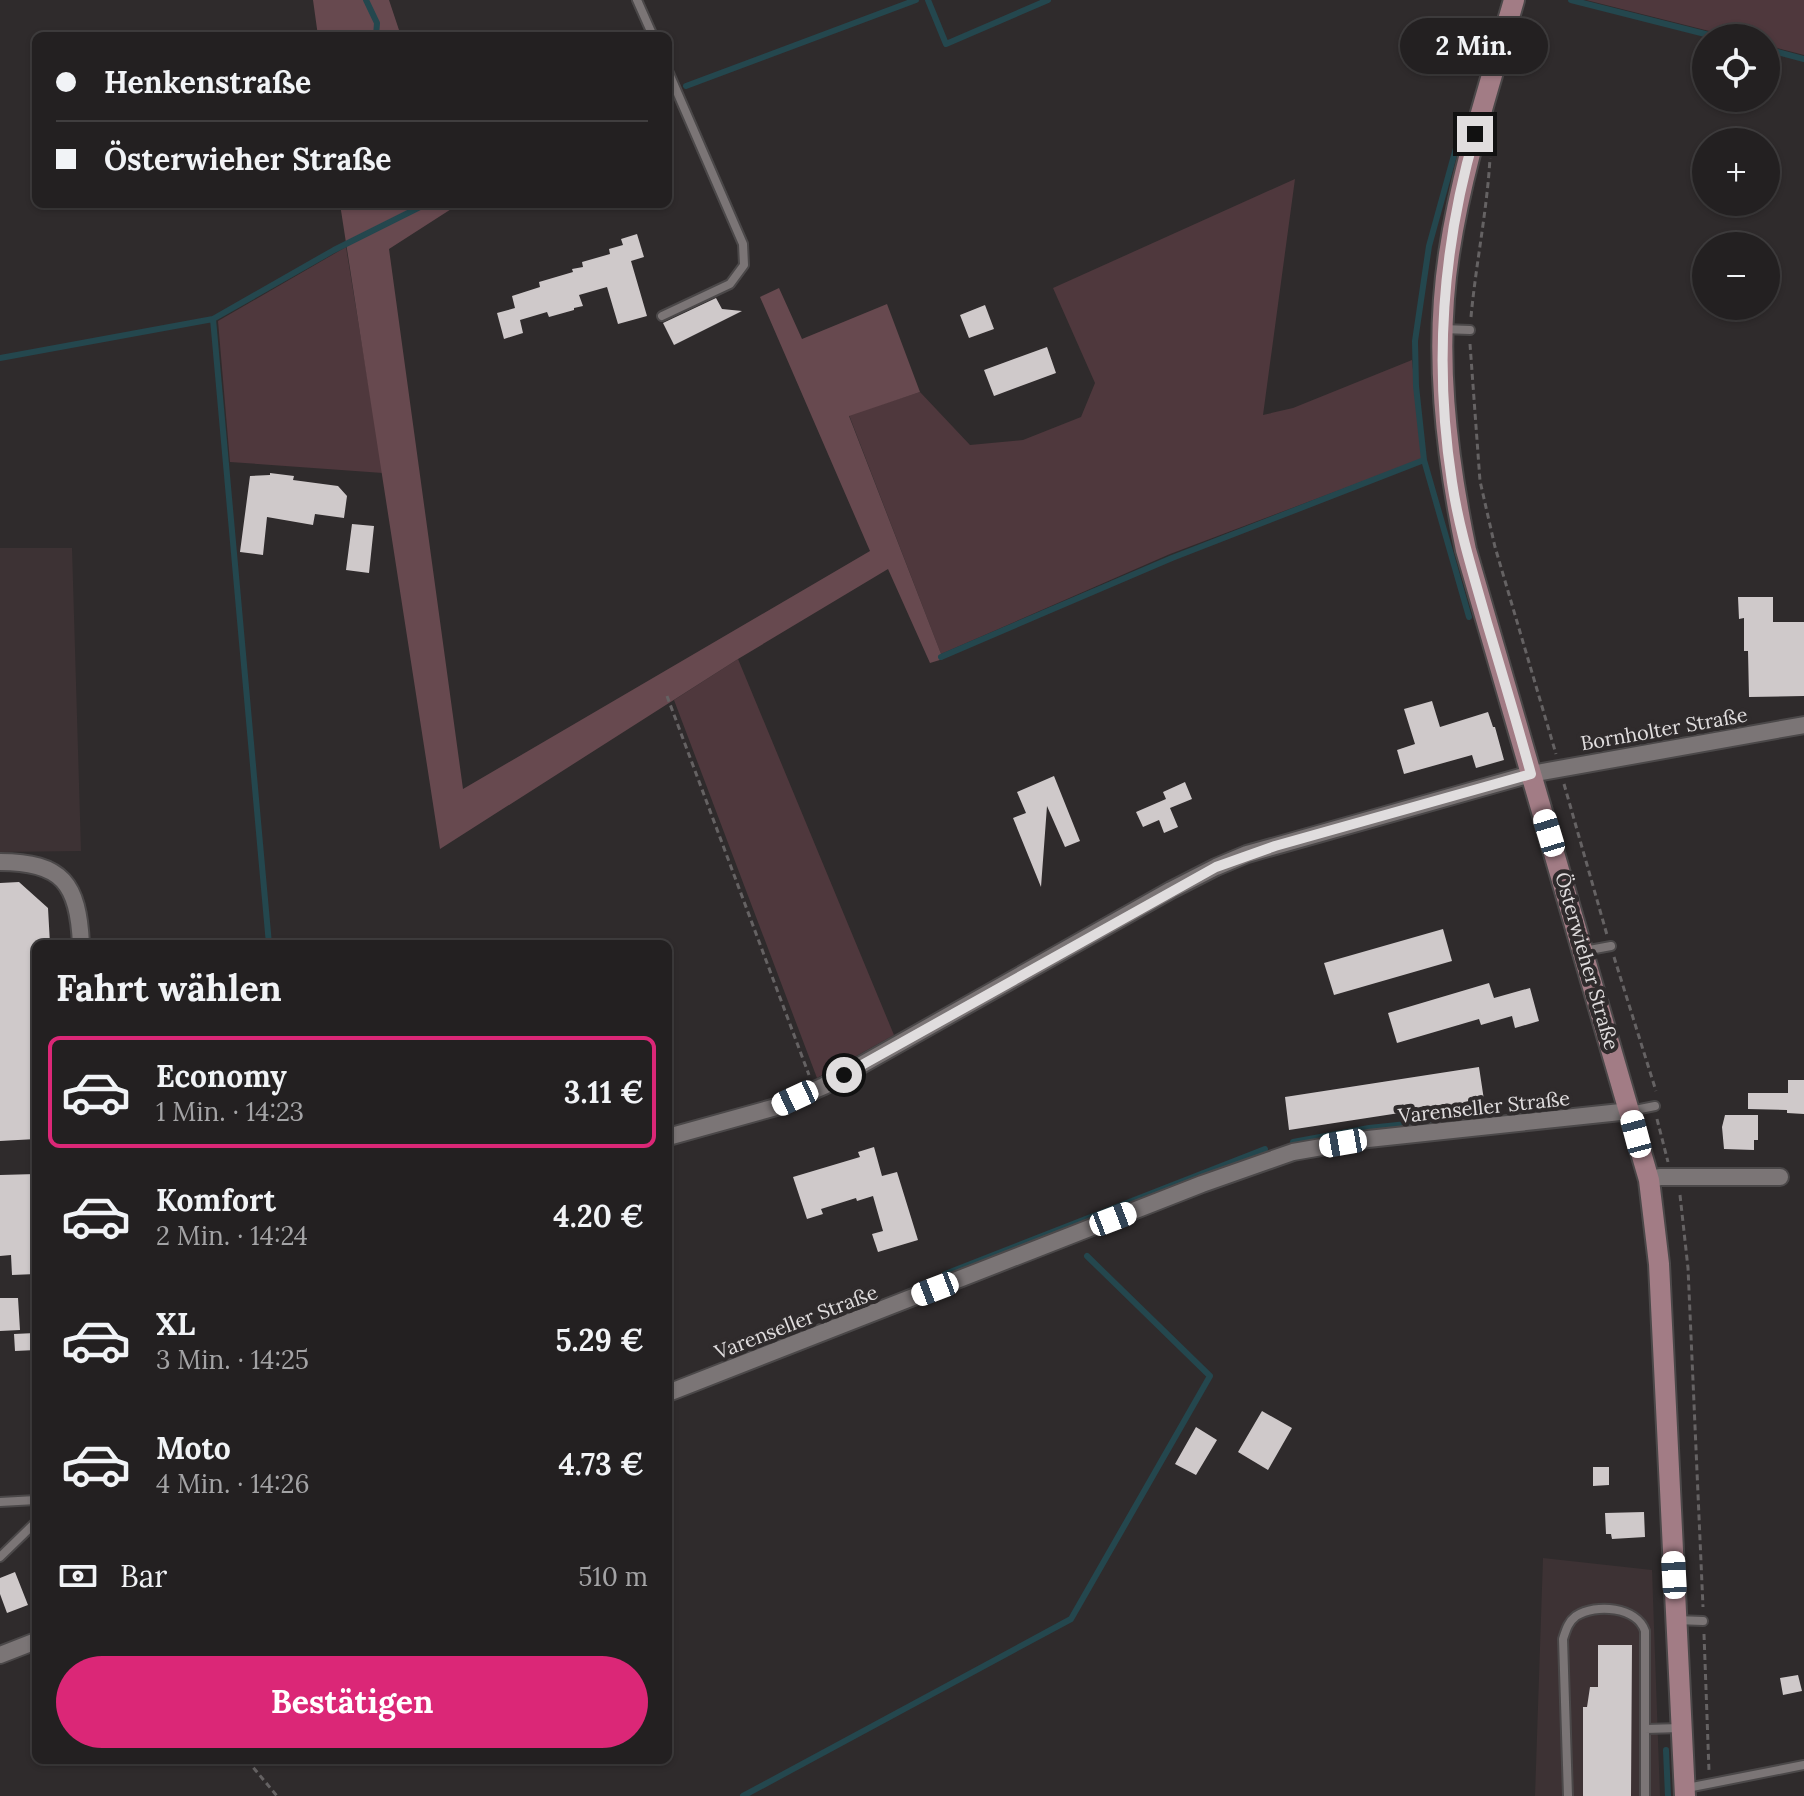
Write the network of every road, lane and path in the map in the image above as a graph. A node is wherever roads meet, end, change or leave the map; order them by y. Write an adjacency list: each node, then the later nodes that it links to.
1 (637, 0): 3 (lane)
2 (1514, 0): 7 (street, Österwieher Straße)
3 (651, 32)
4 (672, 80): 6 (lane)
5 (1489, 166): 8 (path)
6 (662, 316)
7 (1443, 329): 8 (lane); 12 (street, Österwieher Straße)
8 (1470, 330): 11 (path)
9 (667, 696): 17 (path)
10 (1804, 725): 11 (street, Bornholter Straße)
11 (1560, 768): 12 (street, Bornholter Straße)
12 (1531, 774): 16 (street, Österwieher Straße); 17 (street, Bornholter Straße)
13 (0, 862): 14 (street)
14 (81, 940)
15 (1611, 946): 16 (lane)
16 (1584, 951): 19 (street, Österwieher Straße)
17 (814, 1090): 20 (street, Bornholter Straße)
18 (1655, 1106): 19 (lane); 22 (path)
19 (1630, 1111): 23 (street, Österwieher Straße); 24 (street, Varenseller Straße)
20 (672, 1136)
21 (1780, 1177): 22 (street)
22 (1672, 1178): 23 (street); 30 (path)
23 (1649, 1180): 29 (street, Österwieher Straße)
24 (672, 1391)
25 (32, 1500): 26 (lane)
26 (0, 1502)
27 (32, 1526): 28 (lane)
28 (0, 1557)
29 (1676, 1620): 30 (lane); 33 (street, Österwieher Straße)
30 (1703, 1621): 37 (path)
31 (32, 1643): 32 (street)
32 (0, 1655)
33 (1682, 1728): 34 (lane); 38 (street, Österwieher Straße)
34 (1645, 1729): 40 (lane); 41 (lane)
35 (250, 1764): 39 (path)
36 (1804, 1765): 37 (lane)
37 (1709, 1784): 38 (lane)
38 (1685, 1792)
39 (277, 1796)
40 (1568, 1796)
41 (1645, 1796)

